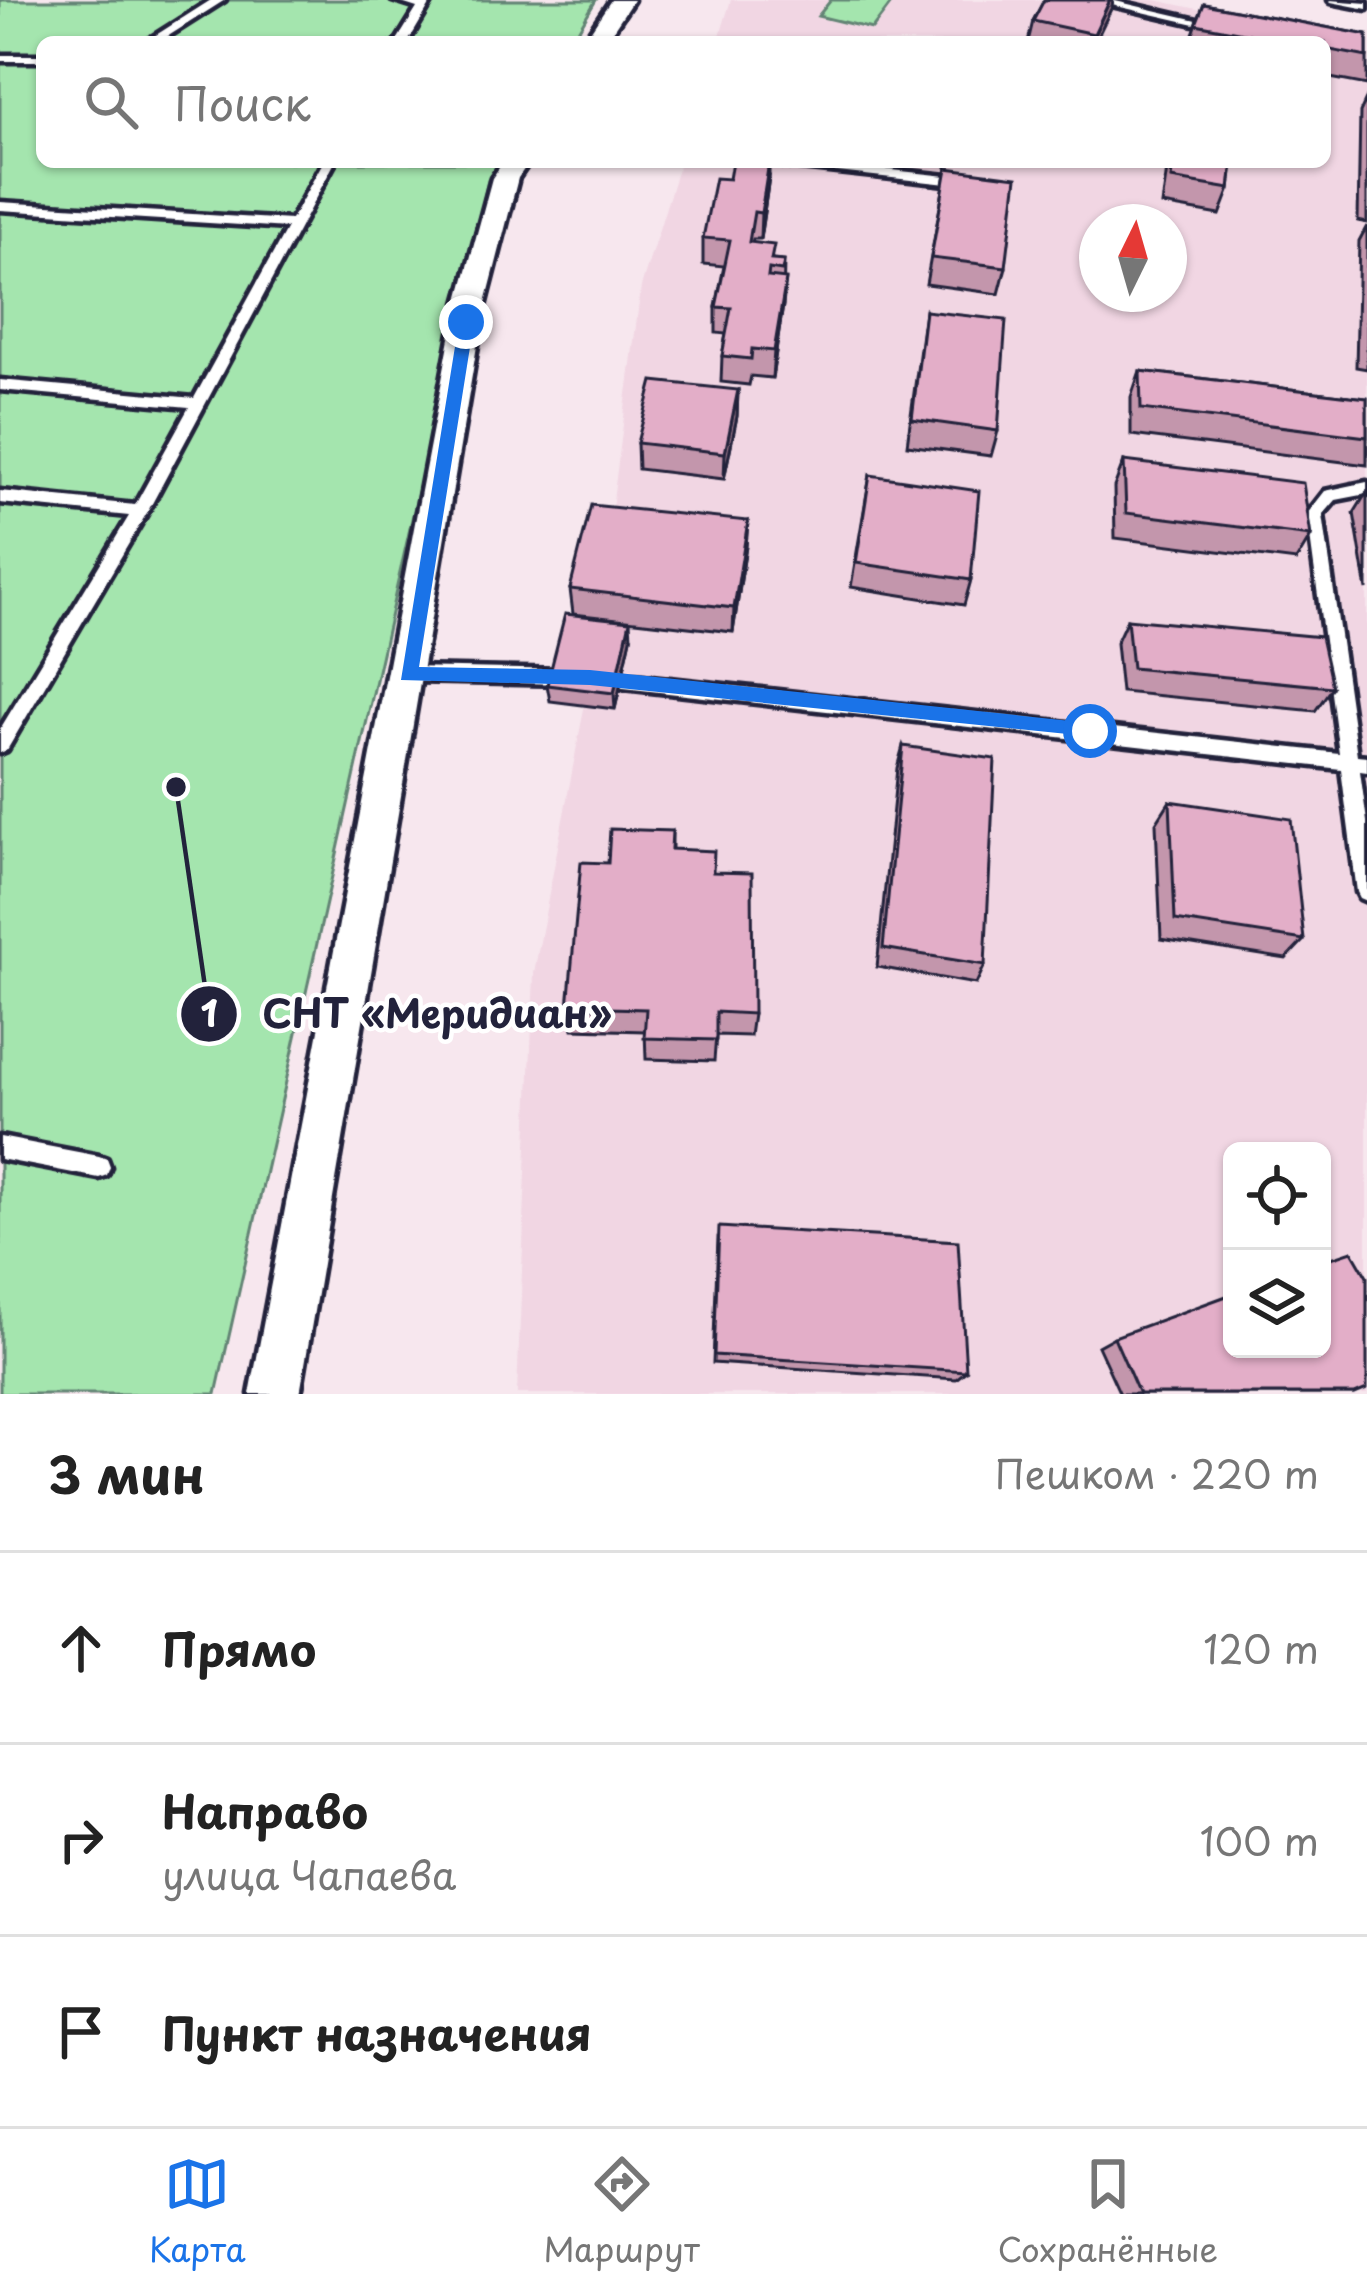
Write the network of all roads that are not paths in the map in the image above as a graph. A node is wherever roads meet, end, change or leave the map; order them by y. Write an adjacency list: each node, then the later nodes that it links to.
1 (219, 0): 9 (lane)
2 (398, 0): 6 (lane)
3 (622, 0): 11 (street)
4 (1096, 0): 8 (lane)
5 (1335, 0): 7 (lane)
6 (426, 3): 10 (lane)
7 (1367, 5)
8 (1232, 29)
9 (161, 36)
10 (406, 36)
11 (598, 36)
12 (0, 58): 13 (lane)
13 (36, 58)
14 (325, 168): 19 (lane)
15 (511, 168): 25 (street)
16 (838, 168): 17 (lane)
17 (946, 180)
18 (0, 206): 19 (lane)
19 (291, 224): 21 (lane)
20 (0, 385): 21 (lane)
21 (197, 403): 24 (lane)
22 (1367, 488): 27 (lane)
23 (0, 497): 24 (lane)
24 (140, 511): 26 (lane)
25 (408, 674): 27 (lane); 31 (street)
26 (0, 746)
27 (1358, 763): 28 (lane)
28 (1367, 892)
29 (0, 1148): 30 (lane)
30 (99, 1167)
31 (275, 1394)

